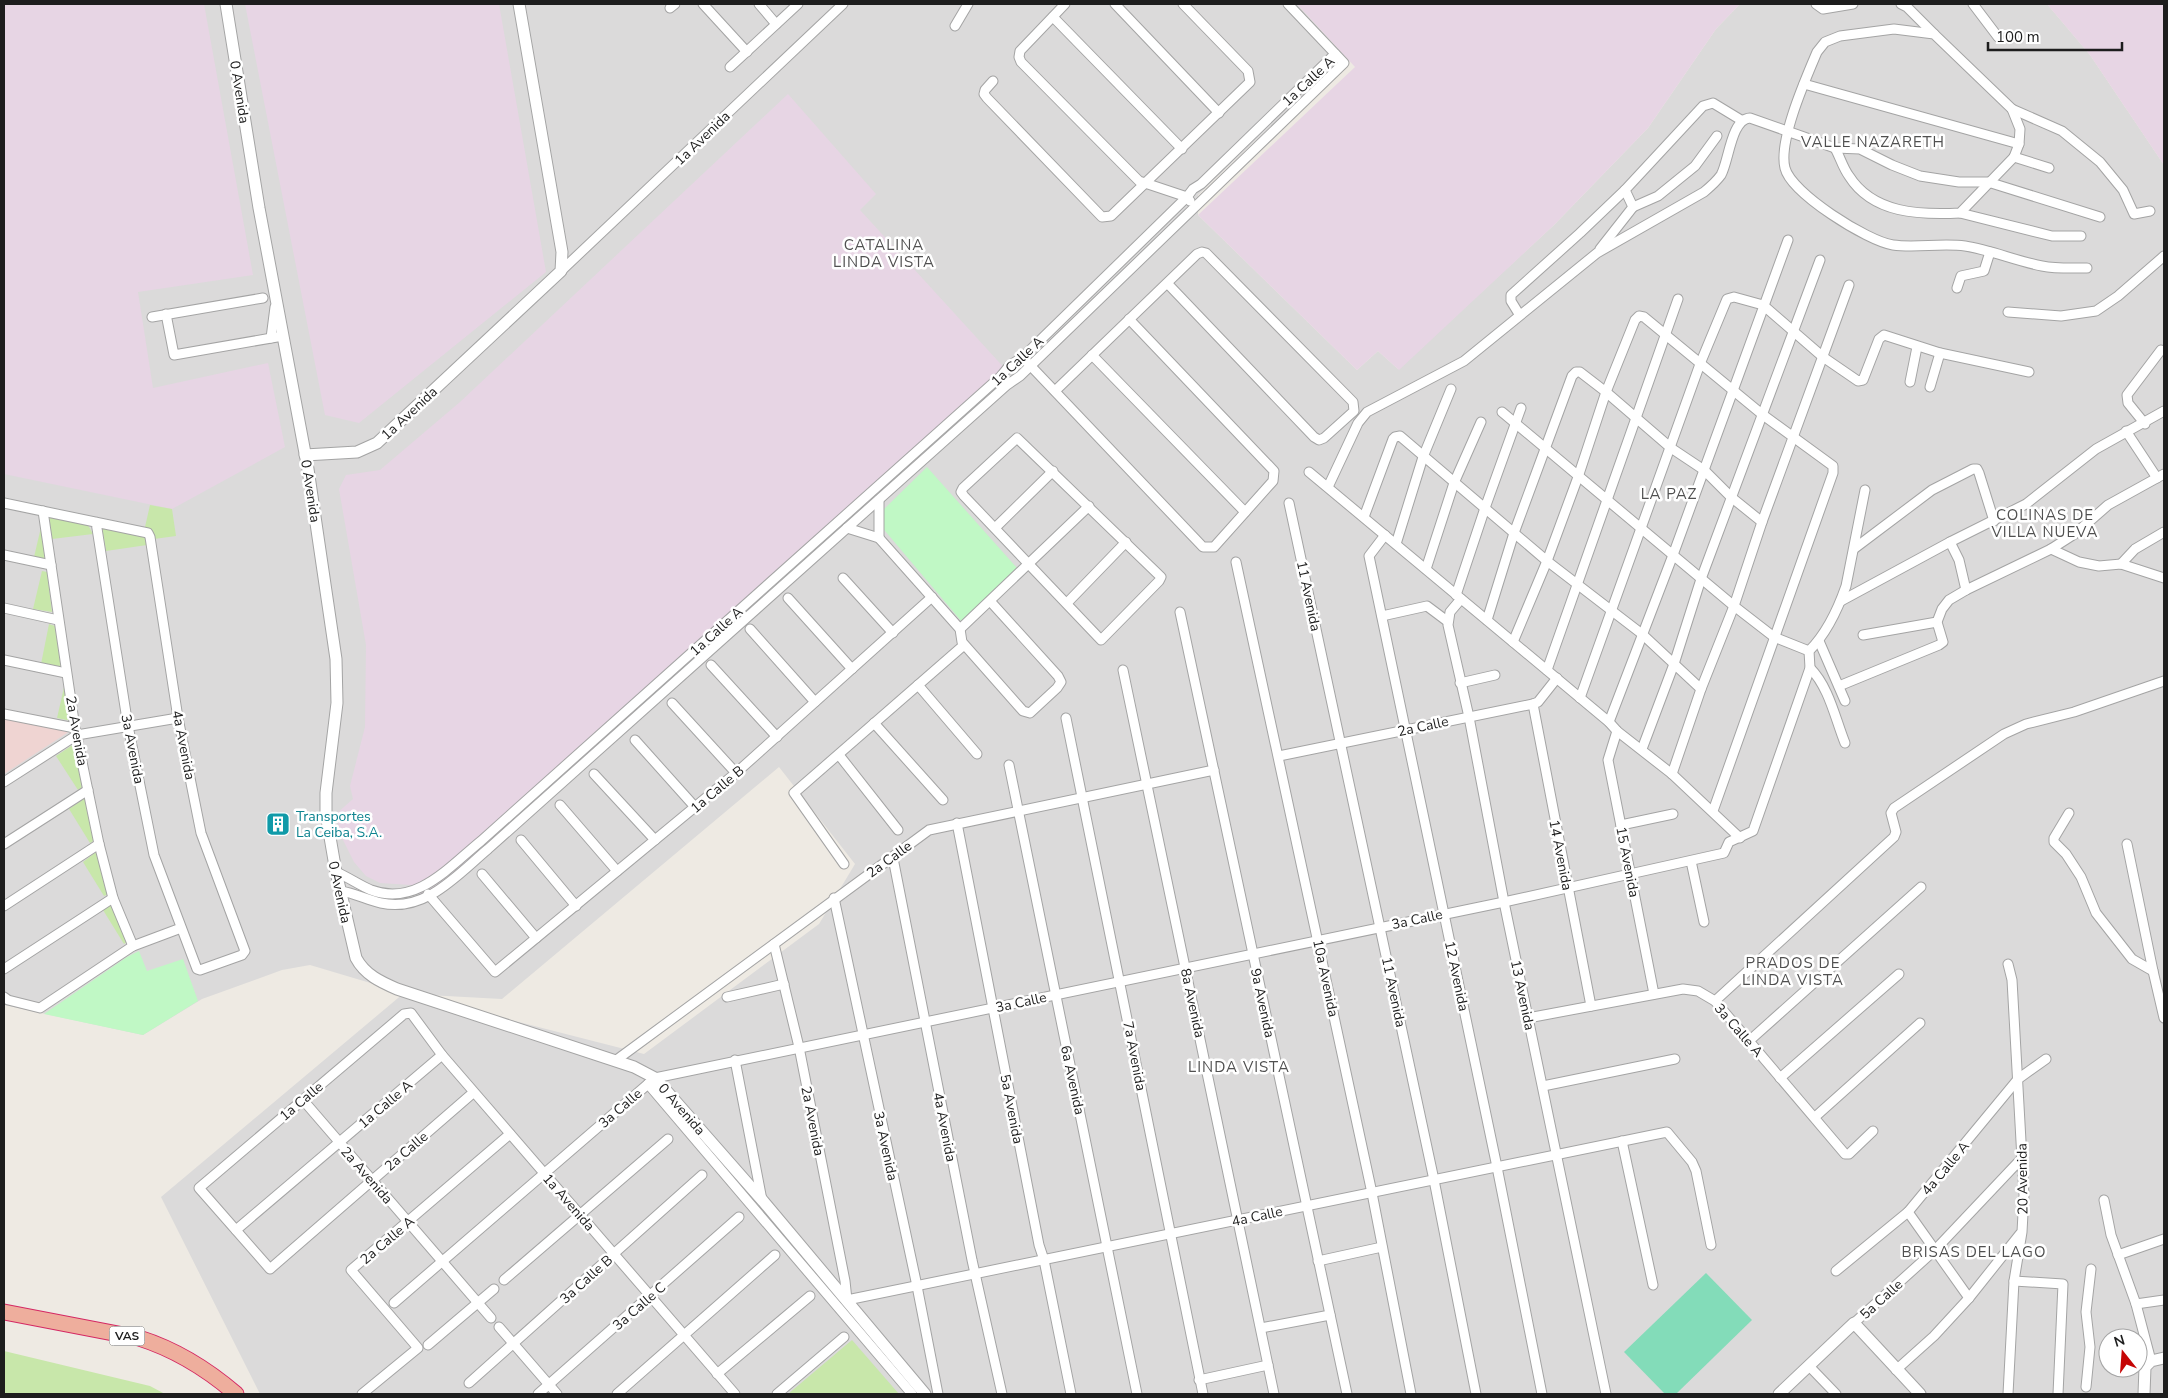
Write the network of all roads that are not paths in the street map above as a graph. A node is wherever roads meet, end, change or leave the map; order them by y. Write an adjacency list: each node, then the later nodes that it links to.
1 (226, 4): 60 (street, 0 Avenida)
2 (519, 4): 54 (street)
3 (704, 4): 21 (street)
4 (759, 4): 17 (street)
5 (798, 4): 17 (street)
6 (843, 4): 54 (street, 1a Avenida)
7 (968, 4): 18 (street)
8 (1064, 4): 16 (street)
9 (1115, 4): 27 (street)
10 (1184, 4): 27 (street)
11 (1288, 4): 22 (street)
12 (1816, 4): 13 (street)
13 (1853, 4)
14 (1901, 4): 19 (street)
15 (1973, 4): 20 (street)
16 (1053, 17): 33 (street); 37 (street)
17 (776, 24): 21 (street)
18 (955, 26)
19 (1934, 34): 25 (street); 26 (street)
20 (1998, 37)
21 (747, 52): 23 (street)
22 (1335, 54): 38 (street, 1a Calle A); 40 (street, 1a Calle A)
23 (730, 67)
24 (993, 81): 37 (street)
25 (1804, 84): 29 (street); 31 (street)
26 (2012, 108): 31 (street); 44 (street)
27 (1219, 114): 33 (street)
28 (1741, 120): 29 (street); 39 (street); 50 (street)
29 (1787, 133): 32 (street); 49 (street)
30 (1718, 136): 43 (street)
31 (2019, 144): 34 (street)
32 (1835, 148): 36 (street); 45 (street)
33 (1182, 149): 37 (street)
34 (2014, 157): 35 (street); 36 (street)
35 (2049, 168)
36 (1988, 182): 45 (street); 46 (street)
37 (1146, 183): 41 (street)
38 (1201, 184): 40 (street); 41 (street, 1a Calle A)
39 (1625, 190): 43 (street); 64 (street)
40 (1209, 193): 42 (street, 1a Calle A)
41 (1187, 197): 42 (street); 76 (street, 1a Calle A)
42 (1196, 206): 78 (street, 1a Calle A)
43 (1633, 207): 50 (street)
44 (2150, 212)
45 (1960, 213): 47 (street)
46 (2100, 217)
47 (2081, 236)
48 (1788, 240): 61 (street)
49 (1990, 252): 53 (street); 57 (street)
50 (1597, 253): 64 (street)
51 (2164, 256): 62 (street)
52 (1820, 260): 67 (street)
53 (2087, 268)
54 (561, 271): 100 (street, 1a Avenida)
55 (1167, 283): 55 (street); 66 (street)
56 (1849, 286): 75 (street)
57 (1956, 288)
58 (263, 298): 63 (street)
59 (1678, 299): 68 (street)
60 (276, 302): 69 (street, 0 Avenida); 70 (street)
61 (1763, 305): 67 (street); 77 (street); 84 (street)
62 (2008, 312)
63 (166, 314): 65 (street); 70 (street)
64 (1520, 314): 108 (street)
65 (152, 317)
66 (1129, 319): 74 (street); 118 (street)
67 (1793, 332): 75 (street); 90 (street)
68 (1665, 335): 77 (street); 85 (street); 91 (street)
69 (283, 336): 70 (street); 100 (street, 0 Avenida)
70 (270, 338)
71 (1918, 347): 73 (street); 75 (street); 80 (street)
72 (2161, 350): 95 (street)
73 (1940, 353): 79 (street); 81 (street)
74 (1092, 355): 83 (street); 118 (street)
75 (1823, 357): 97 (street)
76 (1022, 358): 78 (street); 87 (street, 1a Calle A)
77 (1700, 364): 84 (street); 98 (street)
78 (1030, 365): 83 (street); 92 (street, 1a Calle A)
79 (2029, 372)
80 (1910, 382)
81 (1930, 387)
82 (1451, 389): 101 (street)
83 (1055, 390): 118 (street)
84 (1732, 390): 90 (street); 102 (street)
85 (1606, 392): 91 (street); 99 (street); 106 (street)
86 (1521, 408): 94 (street)
87 (962, 411): 92 (street); 233 (street, 1a Calle A)
88 (1502, 412): 94 (street)
89 (2164, 412): 95 (street)
90 (1763, 415): 97 (street); 110 (street)
91 (1635, 418): 98 (street); 112 (street)
92 (969, 419): 111 (street, 1a Calle A)
93 (1481, 422): 107 (street)
94 (1516, 424): 99 (street); 116 (street)
95 (2145, 424): 96 (street)
96 (2126, 431): 105 (street); 122 (street)
97 (1794, 438): 121 (street); 168 (street)
98 (1671, 448): 102 (street); 125 (street)
99 (1546, 450): 106 (street); 127 (street)
100 (305, 455): 241 (street, 0 Avenida)
101 (1423, 457): 107 (street); 119 (street); 132 (street)
102 (1704, 470): 110 (street); 136 (street)
103 (1053, 471): 115 (street); 124 (street); 124 (street)
104 (1309, 472): 108 (street)
105 (2160, 476): 134 (street)
106 (1578, 477): 112 (street); 137 (street)
107 (1454, 483): 116 (street); 142 (street)
108 (1328, 487): 119 (street)
109 (1865, 490): 133 (street)
110 (1731, 497): 121 (street); 145 (street)
111 (879, 500): 123 (street, 1a Calle A); 129 (street)
112 (1607, 500): 125 (street); 146 (street)
113 (4, 502): 117 (street)
114 (1289, 503): 205 (street, 11 Avenida)
115 (1089, 506): 130 (street); 139 (street)
116 (1485, 508): 127 (street); 149 (street)
117 (44, 511): 120 (street); 141 (street, 2a Avenida)
118 (1245, 512)
119 (1364, 517): 128 (street)
120 (96, 522): 195 (street, 4a Avenida); 199 (street, 3a Avenida)
121 (1762, 522): 154 (street)
122 (1994, 522): 131 (street); 133 (street)
123 (847, 528): 129 (street); 237 (street, 1a Calle A)
124 (995, 528): 139 (street)
125 (1641, 530): 136 (street); 156 (street)
126 (2164, 532): 140 (street)
127 (1514, 533): 137 (street); 160 (street)
128 (1385, 535): 132 (street); 158 (street, 12 Avenida)
129 (879, 538): 148 (street)
130 (1126, 542): 153 (street); 153 (street)
131 (1950, 542): 147 (street); 152 (street)
132 (1396, 544): 142 (street)
133 (1855, 548): 152 (street)
134 (2051, 549): 140 (street); 147 (street)
135 (4, 555): 141 (street)
136 (1673, 555): 145 (street); 166 (street)
137 (1547, 561): 146 (street); 170 (street)
138 (1236, 562): 210 (street, 10a Avenida)
139 (1029, 564): 151 (street); 153 (street)
140 (2121, 564): 144 (street)
141 (51, 565): 159 (street, 2a Avenida)
142 (1426, 569): 149 (street)
143 (843, 578): 165 (street)
144 (2164, 578)
145 (1701, 579): 154 (street); 174 (street)
146 (1577, 584): 156 (street); 179 (street)
147 (1966, 590): 162 (street)
148 (932, 597): 164 (street); 165 (street, 1a Calle B)
149 (1459, 597): 160 (street); 161 (street)
150 (788, 598): 177 (street)
151 (990, 601): 164 (street); 171 (street)
152 (1841, 601): 169 (street)
153 (1067, 603)
154 (1734, 606): 168 (street); 187 (street)
155 (4, 608): 159 (street)
156 (1611, 609): 166 (street); 188 (street)
157 (1180, 612): 212 (street, 9a Avenida)
158 (1382, 616): 161 (street); 200 (street, 12 Avenida)
159 (58, 620): 180 (street, 2a Avenida)
160 (1487, 620): 170 (street)
161 (1447, 621): 184 (street, 13 Avenida)
162 (1936, 622): 167 (street); 186 (street)
163 (750, 629): 190 (street)
164 (960, 629): 171 (street)
165 (893, 632): 177 (street, 1a Calle B)
166 (1642, 634): 174 (street); 197 (street)
167 (1863, 635)
168 (1774, 637): 172 (street); 224 (street)
169 (1819, 641): 172 (street); 186 (street)
170 (1513, 642): 179 (street)
171 (964, 645): 185 (street)
172 (1809, 651): 176 (street)
173 (4, 660): 180 (street)
174 (1674, 664): 187 (street); 207 (street)
175 (711, 665): 203 (street)
176 (1810, 668): 206 (street); 230 (street)
177 (852, 669): 190 (street, 1a Calle B)
178 (1123, 670): 217 (street, 8a Avenida)
179 (1547, 670): 182 (street)
180 (66, 673): 201 (street, 2a Avenida)
181 (1495, 675): 184 (street)
182 (1557, 678): 188 (street); 192 (street)
183 (2164, 681): 276 (street)
184 (1460, 683): 194 (street, 13 Avenida)
185 (918, 685): 198 (street); 208 (street)
186 (1840, 686): 189 (street)
187 (1701, 689): 215 (street)
188 (1580, 698): 197 (street)
189 (1845, 701)
190 (815, 702): 203 (street, 1a Calle B)
191 (672, 703): 213 (street)
192 (1533, 704): 194 (street, 2a Calle); 245 (street, 14 Avenida)
193 (4, 714): 201 (street)
194 (1469, 717): 200 (street, 2a Calle); 252 (street, 13 Avenida)
195 (178, 718): 199 (street); 267 (street, 4a Avenida)
196 (1066, 718): 219 (street, 7a Avenida)
197 (1609, 722): 202 (street)
198 (874, 723): 209 (street); 220 (street)
199 (128, 726): 201 (street); 258 (street, 3a Avenida)
200 (1406, 730): 205 (street, 2a Calle); 255 (street, 12 Avenida)
201 (76, 731): 216 (street); 218 (street, 2a Avenida)
202 (1617, 731): 207 (street); 228 (street, 15 Avenida)
203 (777, 737): 213 (street, 1a Calle B)
204 (635, 740): 222 (street)
205 (1342, 743): 210 (street, 2a Calle); 257 (street, 11 Avenida)
206 (1845, 743)
207 (1642, 749): 215 (street)
208 (977, 754)
209 (839, 755): 229 (street); 240 (street)
210 (1279, 756): 260 (street, 10a Avenida)
211 (1009, 765): 223 (street, 6a Avenida)
212 (1214, 770): 217 (street, 2a Calle); 263 (street, 9a Avenida)
213 (736, 773): 222 (street, 1a Calle B)
214 (594, 774): 232 (street)
215 (1672, 774): 224 (street)
216 (4, 782)
217 (1146, 784): 219 (street, 2a Calle); 265 (street, 8a Avenida)
218 (88, 790): 234 (street); 235 (street, 2a Avenida)
219 (1082, 797): 223 (street, 2a Calle); 270 (street, 7a Avenida)
220 (943, 800)
221 (560, 806): 242 (street)
222 (695, 807): 232 (street, 1a Calle B)
223 (1018, 810): 227 (street, 2a Calle); 272 (street, 6a Avenida)
224 (1713, 811): 230 (street)
225 (2069, 813): 268 (street)
226 (1673, 814): 228 (street)
227 (956, 823): 238 (street, 2a Calle); 278 (street, 5a Avenida)
228 (1621, 826): 244 (street, 15 Avenida)
229 (898, 830)
230 (1740, 838): 239 (street, 3a Calle)
231 (521, 840): 254 (street)
232 (655, 840): 242 (street, 1a Calle B)
233 (481, 841): 237 (street); 247 (street, 1a Calle A)
234 (4, 844)
235 (99, 844): 250 (street, 2a Avenida); 253 (street)
236 (2127, 844): 268 (street)
237 (488, 850): 249 (street, 1a Calle A)
238 (893, 858): 251 (street, 2a Calle); 282 (street, 4a Avenida)
239 (1691, 861): 244 (street, 3a Calle); 256 (street)
240 (844, 864)
241 (336, 872): 247 (street, 1a Calle A); 248 (street, 0 Avenida)
242 (617, 872): 254 (street, 1a Calle B)
243 (482, 874): 259 (street)
244 (1631, 874): 245 (street, 3a Calle); 273 (street, 15 Avenida)
245 (1567, 887): 252 (street, 3a Calle); 277 (street, 14 Avenida)
246 (1921, 887): 285 (street)
247 (422, 888): 249 (street)
248 (340, 891): 249 (street, 1a Calle A); 291 (street, 0 Avenida)
249 (430, 896): 259 (street, 1a Calle B)
250 (113, 898): 262 (street, 2a Avenida); 266 (street)
251 (834, 898): 261 (street, 2a Calle); 284 (street, 3a Avenida)
252 (1504, 902): 255 (street, 3a Calle); 280 (street, 13 Avenida)
253 (4, 906)
254 (576, 906): 259 (street, 1a Calle B)
255 (1444, 914): 257 (street, 3a Calle); 306 (street, 12 Avenida)
256 (1704, 922)
257 (1380, 927): 260 (street, 3a Calle); 310 (street, 11 Avenida)
258 (180, 928): 262 (street); 267 (street, 3a Avenida)
259 (536, 938)
260 (1318, 940): 263 (street, 3a Calle); 311 (street, 10a Avenida)
261 (774, 944): 271 (street, 2a Avenida); 291 (street, 2a Calle)
262 (133, 946): 274 (street)
263 (1253, 954): 265 (street, 3a Calle); 314 (street, 9a Avenida)
264 (2008, 964): 293 (street, 20 Avenida)
265 (1185, 968): 270 (street, 3a Calle); 318 (street, 8a Avenida)
266 (4, 969)
267 (197, 970)
268 (2152, 971): 281 (street)
269 (1899, 974): 292 (street)
270 (1120, 981): 272 (street, 3a Calle); 322 (street, 7a Avenida)
271 (784, 984): 275 (street); 286 (street, 2a Avenida)
272 (1056, 994): 278 (street, 3a Calle); 325 (street, 6a Avenida)
273 (1654, 994): 276 (street, 3a Calle A); 277 (street, 3a Calle A)
274 (4, 997)
275 (727, 997)
276 (1715, 1001): 285 (street, 3a Calle A)
277 (1591, 1006): 280 (street, 3a Calle A)
278 (993, 1007): 282 (street, 3a Calle); 331 (street, 5a Avenida)
279 (404, 1014): 287 (street, 1a Avenida); 297 (street, 1a Calle)
280 (1528, 1018): 295 (street, 13 Avenida)
281 (2164, 1018)
282 (925, 1022): 284 (street, 3a Calle); 336 (street, 4a Avenida)
283 (1920, 1023): 298 (street)
284 (862, 1035): 286 (street, 3a Calle); 340 (street, 3a Avenida)
285 (1749, 1041): 292 (street, 3a Calle A)
286 (799, 1047): 290 (street, 3a Calle); 345 (street, 2a Avenida)
287 (442, 1055): 296 (street, 1a Avenida); 303 (street, 1a Calle A)
288 (1675, 1059): 295 (street)
289 (2046, 1059): 293 (street, 4a Calle A)
290 (735, 1060): 294 (street, 3a Calle); 313 (street)
291 (615, 1061): 294 (street, 0 Avenida)
292 (1780, 1078): 298 (street, 3a Calle A)
293 (2018, 1079): 305 (street, 20 Avenida); 315 (street, 4a Calle A)
294 (651, 1081): 307 (street, 3a Calle); 313 (street, 0 Avenida); 379 (street, 0 Avenida)
295 (1542, 1086): 304 (street, 13 Avenida)
296 (474, 1092): 300 (street, 1a Avenida); 309 (street, 2a Calle)
297 (303, 1100): 303 (street, 2a Avenida); 320 (street, 1a Calle)
298 (1815, 1117): 299 (street, 3a Calle A)
299 (1873, 1131)
300 (510, 1134): 307 (street, 1a Avenida); 319 (street, 2a Calle A)
301 (668, 1139): 316 (street)
302 (1622, 1141): 304 (street, 4a Calle); 324 (street, 4a Calle); 339 (street)
303 (339, 1142): 309 (street, 2a Avenida); 320 (street, 1a Calle A)
304 (1557, 1155): 306 (street, 4a Calle); 391 (street, 13 Avenida)
305 (2022, 1158): 321 (street, 20 Avenida); 327 (street, 5a Calle)
306 (1497, 1167): 310 (street, 4a Calle); 390 (street, 12 Avenida)
307 (544, 1173): 316 (street, 1a Avenida); 332 (street, 3a Calle)
308 (702, 1175): 328 (street, 3a Calle B)
309 (372, 1180): 319 (street, 2a Avenida); 320 (street, 2a Calle)
310 (1434, 1180): 311 (street, 4a Calle); 389 (street, 11 Avenida)
311 (1372, 1193): 314 (street, 4a Calle); 326 (street, 10a Avenida)
312 (2104, 1200): 330 (street)
313 (762, 1201): 345 (street, 0 Avenida)
314 (1307, 1206): 318 (street, 4a Calle); 333 (street, 9a Avenida)
315 (1908, 1212): 327 (street); 335 (street, 4a Calle A)
316 (580, 1214): 328 (street, 1a Avenida); 337 (street)
317 (739, 1217): 342 (street, 3a Calle C)
318 (1238, 1220): 322 (street, 4a Calle); 356 (street, 8a Avenida)
319 (408, 1222): 332 (street, 2a Avenida); 373 (street, 2a Calle A)
320 (236, 1230)
321 (2022, 1232): 338 (street, 20 Avenida); 344 (street)
322 (1170, 1234): 325 (street, 4a Calle); 367 (street, 7a Avenida)
323 (2164, 1239): 330 (street)
324 (1711, 1245)
325 (1108, 1247): 331 (street, 4a Calle); 384 (street, 6a Avenida)
326 (1382, 1248): 333 (street); 388 (street, 10a Avenida)
327 (1935, 1250): 344 (street); 354 (street, 5a Calle)
328 (614, 1254): 342 (street, 1a Avenida); 359 (street, 3a Calle B)
329 (775, 1255): 357 (street)
330 (2118, 1255): 349 (street)
331 (1044, 1260): 336 (street, 4a Calle); 383 (street, 5a Avenida)
332 (442, 1261): 347 (street, 2a Avenida); 348 (street, 3a Calle)
333 (1318, 1261): 351 (street, 9a Avenida)
334 (2091, 1269): 370 (street)
335 (1836, 1271)
336 (976, 1274): 340 (street, 4a Calle); 382 (street, 4a Avenida)
337 (504, 1280)
338 (2014, 1281): 395 (street, 20 Avenida); 396 (street)
339 (1653, 1285)
340 (917, 1286): 345 (street, 4a Calle); 381 (street, 3a Avenida)
341 (494, 1289): 347 (street)
342 (650, 1296): 357 (street, 1a Avenida); 369 (street, 3a Calle C)
343 (810, 1296): 366 (street)
344 (1969, 1298): 365 (street)
345 (847, 1300): 380 (street, 0 Avenida)
346 (2164, 1300): 349 (street)
347 (478, 1302): 352 (street, 2a Avenida); 360 (street)
348 (394, 1303)
349 (2136, 1304): 362 (street)
350 (4, 1312): 372 (highway, VAS)
351 (1330, 1314): 356 (street); 387 (street, 9a Avenida)
352 (491, 1318)
353 (4, 1322): 371 (highway, VAS)
354 (1854, 1323): 364 (street, 5a Calle); 365 (street)
355 (499, 1327): 359 (street)
356 (1261, 1328): 363 (street, 8a Avenida)
357 (684, 1335): 366 (street, 1a Avenida); 376 (street)
358 (844, 1337): 378 (street)
359 (513, 1344): 368 (street, 3a Calle B); 369 (street)
360 (428, 1346)
361 (2164, 1358): 362 (street)
362 (2151, 1361): 397 (street)
363 (1268, 1365): 367 (street); 386 (street, 8a Avenida)
364 (1809, 1366): 392 (street, 5a Calle); 393 (street)
365 (1896, 1370): 394 (street)
366 (717, 1374): 377 (street, 1a Avenida)
367 (1199, 1380): 385 (street, 7a Avenida)
368 (469, 1383)
369 (549, 1385): 374 (street, 3a Calle C); 375 (street)
370 (2086, 1387)
371 (225, 1394)
372 (236, 1394)
373 (362, 1394)
374 (538, 1394)
375 (557, 1394)
376 (616, 1394)
377 (735, 1394)
378 (777, 1394)
379 (912, 1394)
380 (925, 1394)
381 (938, 1394)
382 (1002, 1394)
383 (1071, 1394)
384 (1138, 1394)
385 (1203, 1394)
386 (1274, 1394)
387 (1347, 1394)
388 (1412, 1394)
389 (1476, 1394)
390 (1542, 1394)
391 (1606, 1394)
392 (1779, 1394)
393 (1836, 1394)
394 (1920, 1394)
395 (2008, 1394)
396 (2058, 1394)
397 (2144, 1394)

